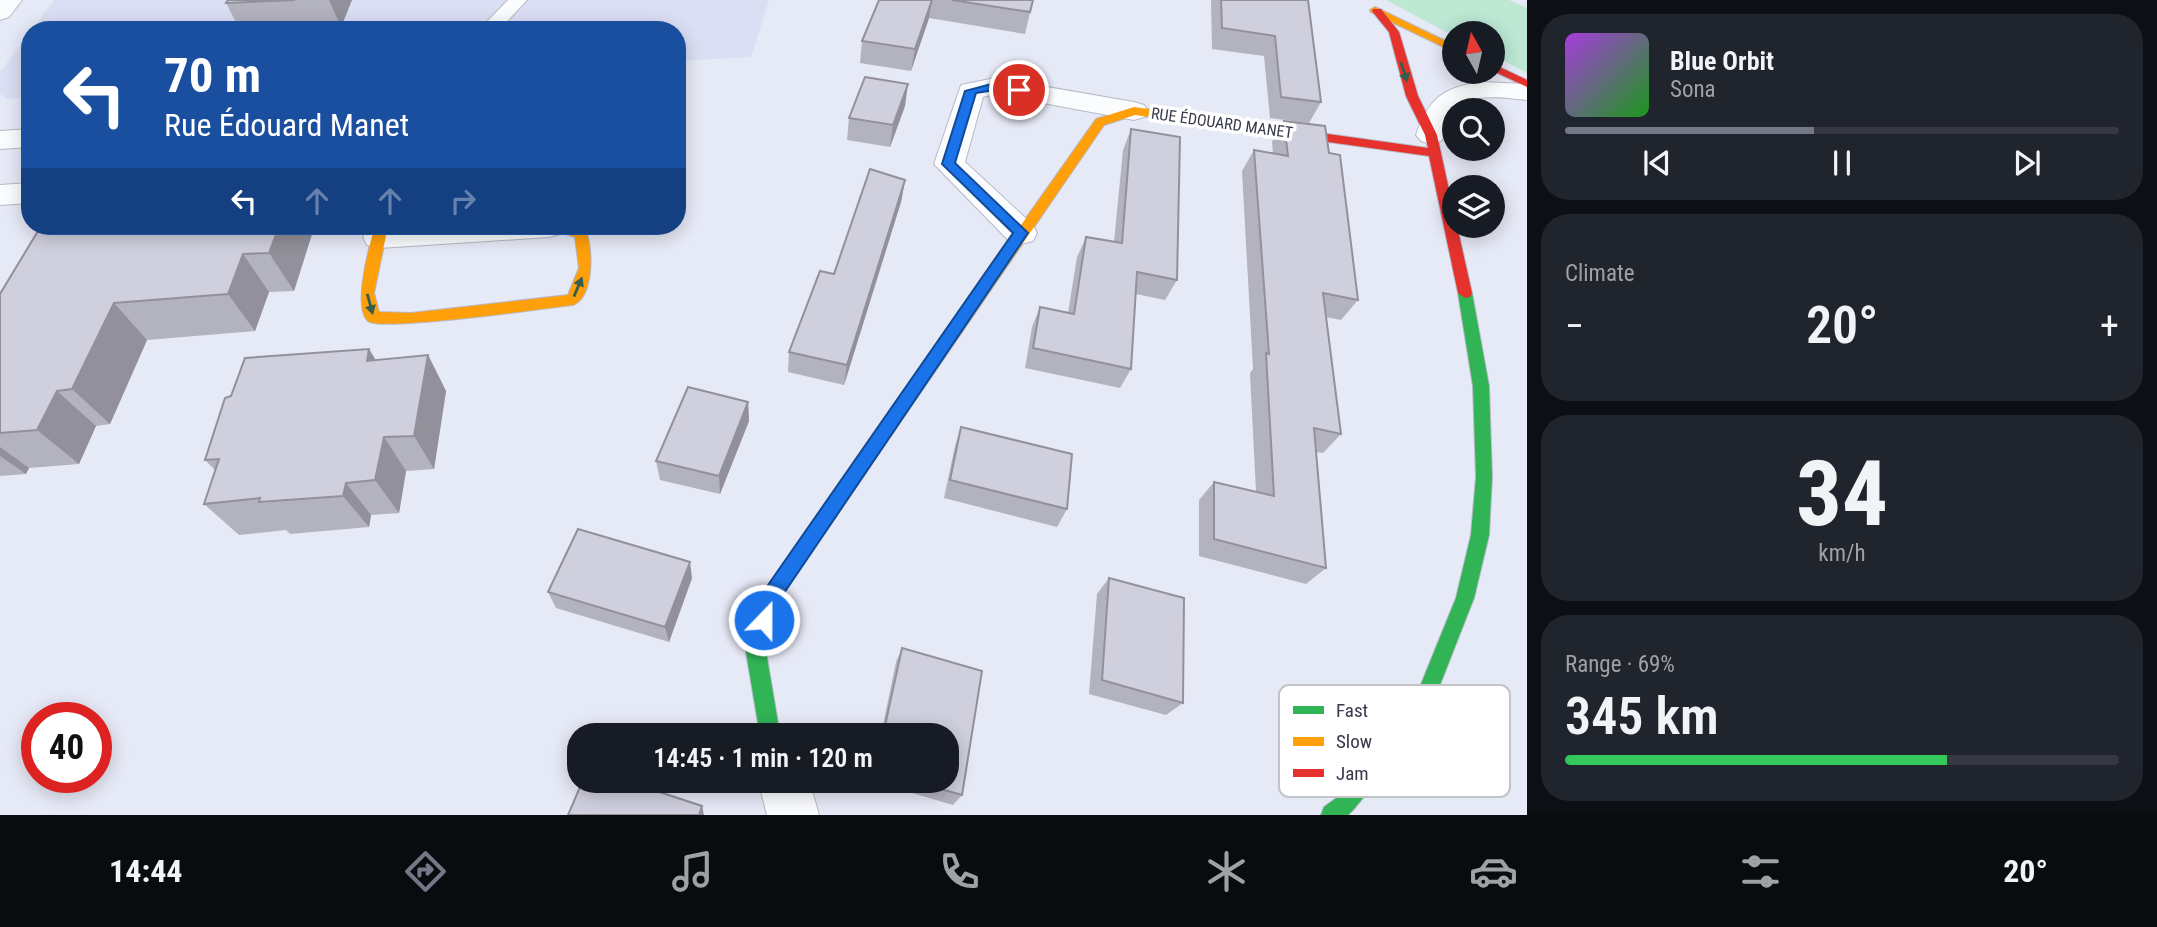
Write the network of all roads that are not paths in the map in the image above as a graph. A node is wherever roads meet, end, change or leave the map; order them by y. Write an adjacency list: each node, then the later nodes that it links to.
1 (10, 0): 5 (street)
2 (518, 0): 6 (lane)
3 (1363, 0): 4 (street)
4 (1377, 11): 7 (street); 14 (street, one-way to 14)
5 (0, 12)
6 (497, 21)
7 (1442, 43)
8 (1505, 73): 9 (street)
9 (1527, 84)
10 (1527, 92): 14 (street)
11 (1134, 111): 14 (street, RUE ÉDOUARD MANET); 17 (street, RUE ÉDOUARD MANET); 17 (street, RUE ÉDOUARD MANET)
12 (21, 139): 13 (street)
13 (0, 140)
14 (1433, 144): 20 (street)
15 (21, 194): 16 (street)
16 (0, 195)
17 (1021, 233): 21 (street, RUE ÉDOUARD MANET)
18 (379, 235): 19 (street, one-way to 19)
19 (581, 235)
20 (1430, 685)
21 (769, 723)
22 (787, 793): 24 (street)
23 (1351, 797): 25 (street)
24 (793, 815)
25 (1332, 815)

